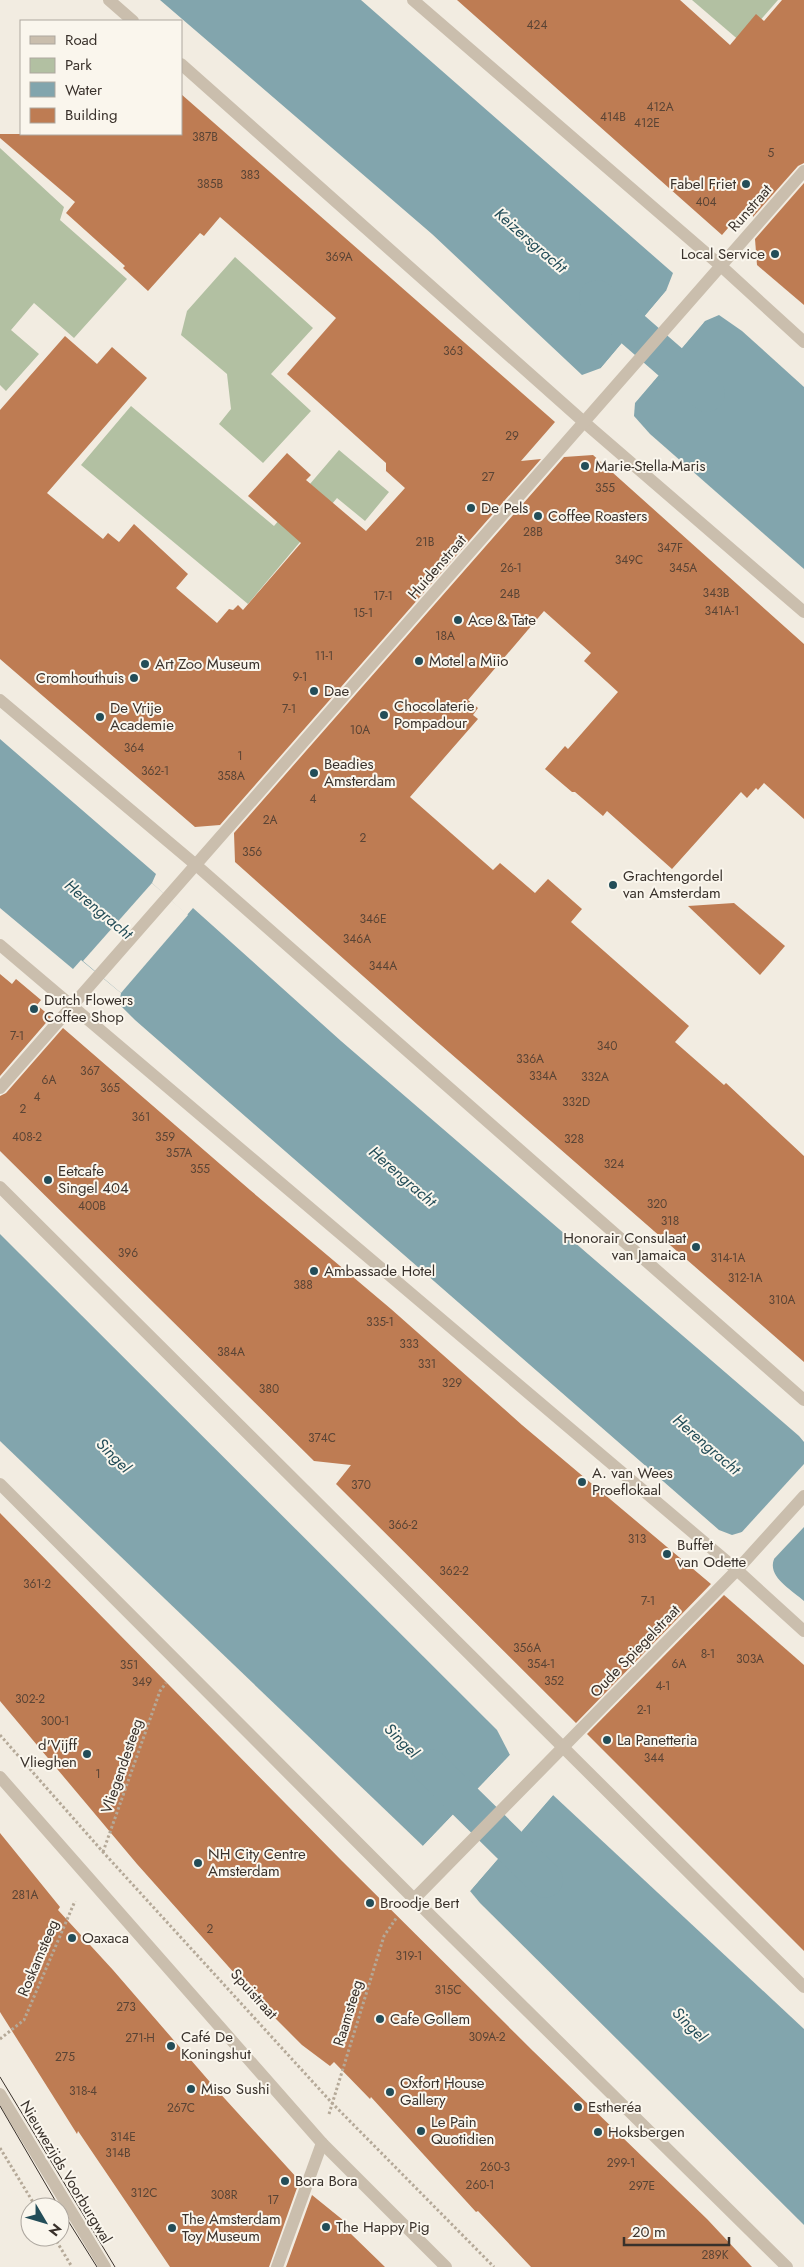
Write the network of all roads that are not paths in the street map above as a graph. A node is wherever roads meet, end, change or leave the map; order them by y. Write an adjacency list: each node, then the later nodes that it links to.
1 (109, 0): 3 (street)
2 (413, 0): 6 (street)
3 (132, 20)
4 (182, 65): 8 (street)
5 (804, 171): 6 (street, Runstraat)
6 (720, 266): 7 (street); 8 (street, Huidenstraat)
7 (804, 342)
8 (585, 423): 9 (street); 11 (street, Huidenstraat)
9 (804, 612)
10 (0, 700): 11 (street)
11 (196, 866): 13 (street, Huidenstraat); 16 (street)
12 (0, 944): 13 (street)
13 (73, 1006): 14 (street); 19 (street)
14 (0, 1088)
15 (0, 1187): 21 (street)
16 (804, 1400)
17 (0, 1484): 23 (street)
18 (804, 1496): 19 (street, Oude Spiegelstraat)
19 (737, 1570): 20 (street); 21 (street, Oude Spiegelstraat)
20 (804, 1631)
21 (563, 1748): 23 (street, Oude Spiegelstraat); 24 (street)
22 (0, 1777): 26 (street)
23 (414, 1899): 30 (street)
24 (804, 1987)
25 (0, 2094): 27 (street, Nieuwezijds Voorburgwal)
26 (322, 2143): 28 (street); 29 (street)
27 (104, 2267)
28 (277, 2267)
29 (446, 2267)
30 (787, 2267)

